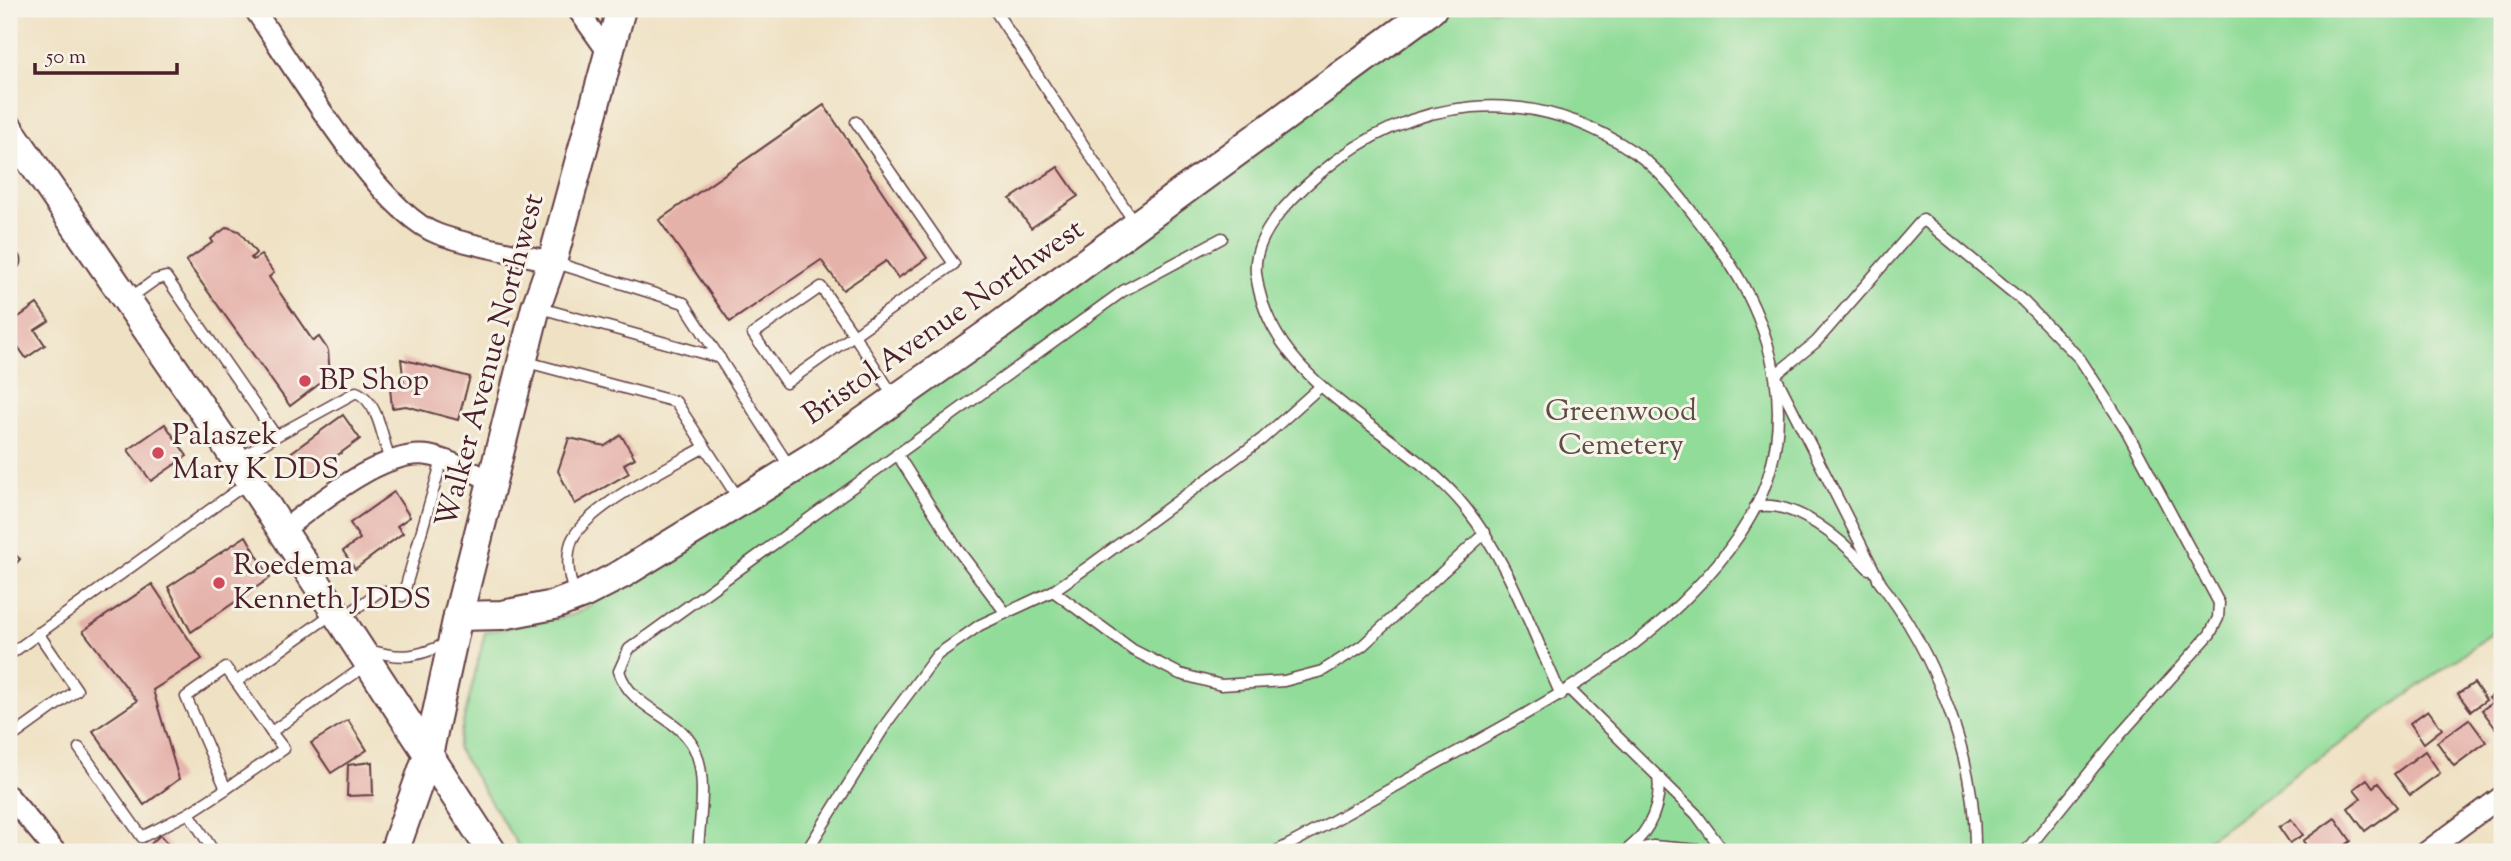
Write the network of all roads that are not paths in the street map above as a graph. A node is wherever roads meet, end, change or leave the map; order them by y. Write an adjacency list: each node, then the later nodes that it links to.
1 (254, 9): 11 (street)
2 (577, 9): 6 (street)
3 (621, 9): 6 (main road, Walker Avenue Northwest)
4 (994, 9): 9 (lane)
5 (1433, 9): 9 (main road, Bristol Avenue Northwest)
6 (609, 54): 11 (main road, Walker Avenue Northwest)
7 (856, 122): 14 (lane)
8 (9, 129): 12 (main road)
9 (1136, 226): 19 (main road, Bristol Avenue Northwest)
10 (1222, 238): 22 (lane)
11 (552, 262): 13 (main road, Walker Avenue Northwest); 15 (lane)
12 (127, 300): 20 (lane); 25 (main road)
13 (536, 307): 15 (lane); 16 (main road, Walker Avenue Northwest)
14 (854, 335): 14 (lane); 19 (lane)
15 (720, 358): 26 (lane)
16 (523, 360): 21 (lane); 27 (main road, Walker Avenue Northwest)
17 (1775, 375): 18 (lane); 29 (lane); 32 (lane); 62 (lane)
18 (1321, 386): 31 (lane); 33 (lane)
19 (895, 398): 26 (main road, Bristol Avenue Northwest)
20 (276, 436): 24 (lane); 25 (lane)
21 (705, 447): 28 (lane); 34 (lane)
22 (897, 454): 35 (lane); 56 (lane)
23 (442, 460): 24 (street); 27 (street); 36 (lane)
24 (390, 462): 30 (street)
25 (244, 470): 30 (main road); 38 (lane)
26 (791, 470): 28 (main road, Bristol Avenue Northwest)
27 (492, 481): 37 (main road, Walker Avenue Northwest)
28 (740, 501): 34 (main road, Bristol Avenue Northwest)
29 (1755, 507): 32 (lane); 42 (lane)
30 (283, 530): 36 (main road)
31 (1485, 533): 33 (lane); 42 (lane)
32 (1881, 584): 61 (lane)
33 (1053, 591): 35 (lane)
34 (576, 597): 37 (main road, Bristol Avenue Northwest)
35 (1004, 612): 57 (lane)
36 (338, 615): 40 (main road); 41 (lane)
37 (455, 629): 40 (lane); 46 (main road, Walker Avenue Northwest)
38 (38, 633): 39 (lane); 44 (lane)
39 (9, 655)
40 (363, 655): 43 (lane); 46 (main road)
41 (236, 682): 43 (lane); 48 (lane)
42 (1565, 692): 47 (lane); 58 (lane)
43 (271, 732): 48 (lane)
44 (9, 740)
45 (79, 748): 51 (lane)
46 (428, 755): 54 (main road, Walker Avenue Northwest); 55 (main road)
47 (1658, 775): 59 (lane); 60 (lane)
48 (226, 789): 51 (lane)
49 (9, 796): 52 (street)
50 (2502, 796): 63 (street)
51 (188, 813): 53 (lane)
52 (56, 852)
53 (214, 852)
54 (394, 852)
55 (492, 852)
56 (698, 852)
57 (806, 852)
58 (1275, 852)
59 (1624, 852): 60 (lane)
60 (1723, 852)
61 (1975, 852)
62 (2025, 852)
63 (2426, 852)

